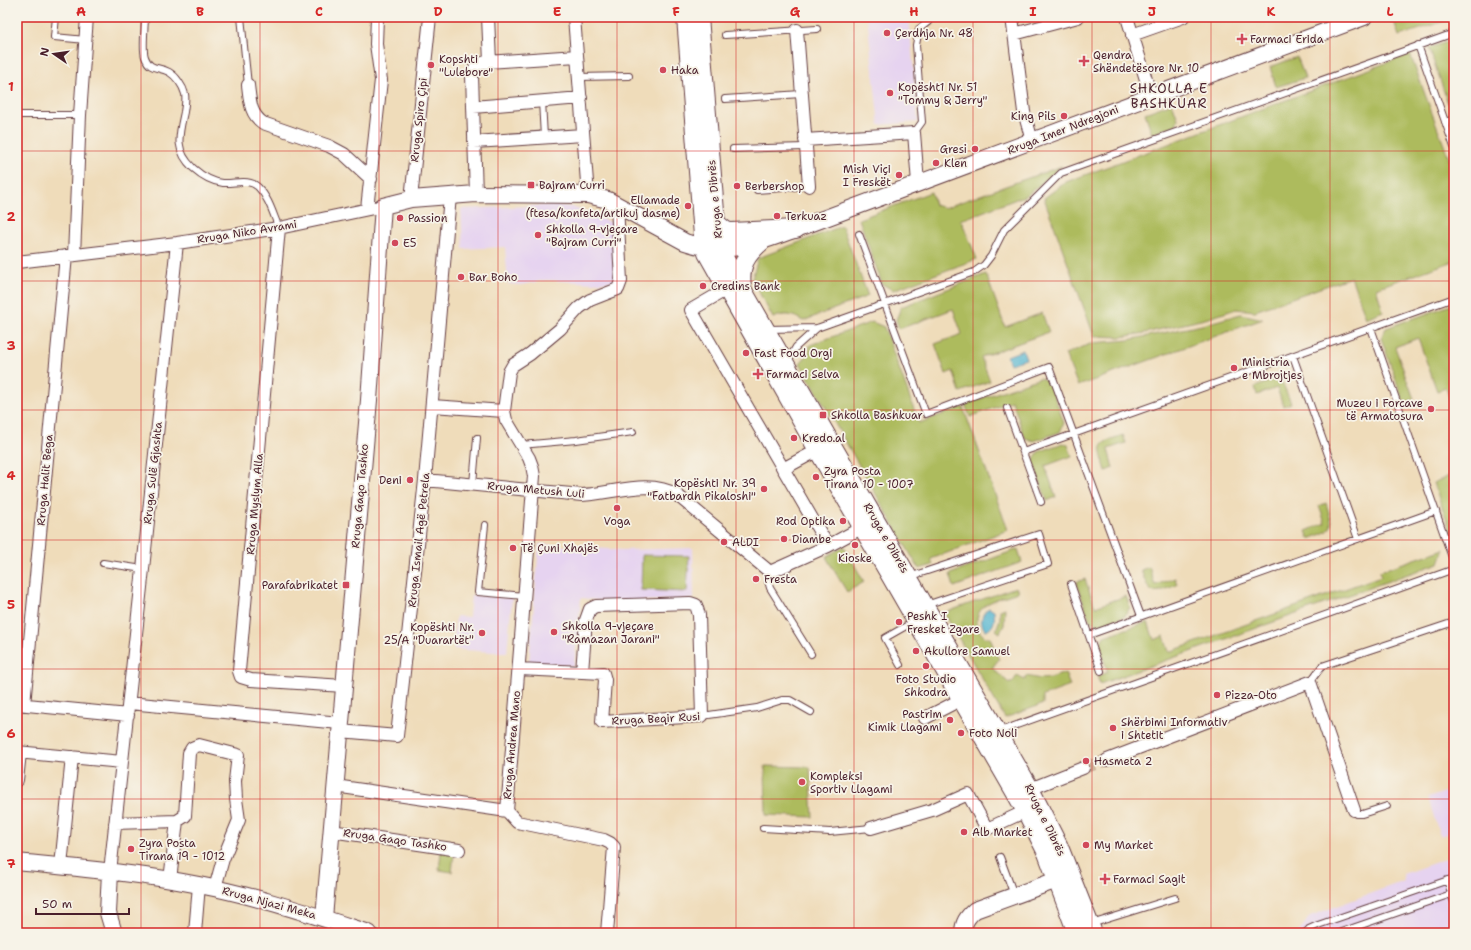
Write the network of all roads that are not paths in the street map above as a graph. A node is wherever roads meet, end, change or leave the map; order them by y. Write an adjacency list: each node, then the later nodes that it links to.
1 (56, 17): 23 (lane)
2 (87, 17): 23 (street, Rruga Halit Bega)
3 (145, 17): 60 (lane)
4 (241, 17): 29 (lane)
5 (377, 17): 48 (street)
6 (430, 17): 55 (street, Rruga Spiro Çipi)
7 (488, 17): 26 (street)
8 (574, 17): 25 (street)
9 (686, 17): 65 (main road, Rruga e Dibrës)
10 (699, 17): 59 (main road, Rruga e Dibrës)
11 (1012, 17): 20 (street)
12 (1078, 17): 20 (street)
13 (1127, 17): 22 (street)
14 (1182, 17): 22 (street)
15 (1355, 19): 31 (street, Rruga Imer Ndregjoni)
16 (928, 22): 40 (lane)
17 (817, 29): 18 (lane)
18 (797, 30): 21 (lane); 30 (street)
19 (1454, 33): 24 (lane)
20 (1014, 34): 43 (street)
21 (726, 35)
22 (1132, 35): 31 (street)
23 (86, 40): 37 (street, Rruga Halit Bega)
24 (1418, 46): 39 (lane); 70 (lane)
25 (577, 56): 26 (street); 28 (street)
26 (490, 62): 35 (street)
27 (629, 76): 28 (lane)
28 (579, 78): 32 (street)
29 (248, 85): 48 (street)
30 (802, 94): 33 (lane); 45 (street)
31 (1151, 96): 43 (street, Rruga Imer Ndregjoni)
32 (581, 98): 34 (street); 41 (street)
33 (725, 99)
34 (542, 101): 35 (street); 42 (lane)
35 (473, 107): 44 (street)
36 (17, 115): 37 (lane)
37 (80, 115): 66 (street, Rruga Halit Bega)
38 (1454, 119): 39 (lane)
39 (1445, 122): 46 (lane)
40 (914, 133): 45 (street); 49 (street)
41 (583, 135): 42 (street); 53 (street)
42 (544, 137): 44 (street)
43 (1032, 141): 49 (street, Rruga Imer Ndregjoni)
44 (474, 142): 52 (street)
45 (806, 143): 47 (lane); 50 (street)
46 (1454, 147)
47 (733, 149)
48 (371, 179): 58 (street)
49 (918, 183): 61 (street, Rruga Imer Ndregjoni)
50 (809, 186): 51 (lane)
51 (757, 190)
52 (476, 194): 53 (street, Rruga Niko Avrami); 54 (street, Rruga Niko Avrami)
53 (588, 195): 56 (street, Rruga Niko Avrami)
54 (450, 196): 55 (street, Rruga Niko Avrami); 76 (street, Rruga Ismail Agë Petrela)
55 (411, 199): 57 (street, Rruga Niko Avrami)
56 (617, 205): 65 (street, Rruga Niko Avrami); 78 (street)
57 (384, 206): 58 (street, Rruga Niko Avrami); 113 (street, Rruga Gaqo Tashko)
58 (367, 209): 60 (street, Rruga Niko Avrami)
59 (716, 223): 61 (main road); 65 (main road, Rruga e Dibrës)
60 (279, 228): 64 (street, Rruga Niko Avrami); 113 (street, Rruga Myslym Alla)
61 (796, 229): 63 (street, Rruga Imer Ndregjoni)
62 (859, 234): 70 (lane)
63 (762, 241): 65 (street, Rruga Imer Ndregjoni); 68 (main road)
64 (177, 243): 66 (street, Rruga Niko Avrami); 97 (street, Rruga Sulë Gjashta)
65 (713, 248): 68 (main road, Rruga e Dibrës)
66 (70, 255): 67 (street, Rruga Niko Avrami); 115 (street, Rruga Halit Bega)
67 (17, 262)
68 (734, 288): 73 (main road, Rruga e Dibrës); 83 (main road, Rruga e Dibrës); 85 (street)
69 (1454, 298): 72 (lane)
70 (885, 304): 71 (lane); 80 (lane)
71 (817, 328): 73 (lane); 75 (lane)
72 (1371, 328): 74 (lane); 90 (lane)
73 (766, 329): 75 (main road, Rruga e Dibrës)
74 (1293, 356): 80 (lane); 93 (lane)
75 (786, 364): 100 (main road, Rruga e Dibrës)
76 (432, 406): 78 (street); 86 (street, Rruga Ismail Agë Petrela)
77 (1008, 408): 84 (lane)
78 (504, 411): 82 (street, Rruga Andrea Mano)
79 (633, 432): 82 (lane)
80 (1073, 434): 84 (lane); 104 (lane)
81 (477, 438): 87 (lane)
82 (521, 445): 88 (street, Rruga Andrea Mano)
83 (818, 450): 85 (street); 92 (main road, Rruga e Dibrës)
84 (1023, 452): 89 (lane)
85 (783, 469): 94 (street)
86 (425, 480): 87 (street, Rruga Metush Luli); 120 (street, Rruga Ismail Agë Petrela)
87 (473, 484): 88 (street, Rruga Metush Luli)
88 (533, 490): 99 (street, Rruga Metush Luli); 102 (street, Rruga Andrea Mano)
89 (1041, 502)
90 (1436, 511): 93 (lane); 96 (lane)
91 (484, 525): 102 (lane)
92 (863, 526): 94 (street); 103 (main road, Rruga e Dibrës)
93 (1358, 539): 104 (lane)
94 (828, 546): 99 (street)
95 (103, 563): 97 (lane)
96 (1454, 563)
97 (143, 569): 116 (street, Rruga Sulë Gjashta)
98 (1454, 569): 121 (lane)
99 (770, 572): 107 (lane)
100 (909, 577): 103 (main road, Rruga e Dibrës); 103 (lane)
101 (1070, 584): 106 (lane)
102 (525, 596): 109 (street, Rruga Andrea Mano)
103 (921, 613): 108 (lane); 114 (main road, Rruga e Dibrës); 121 (main road, Rruga e Dibrës)
104 (1141, 616): 106 (lane)
105 (1454, 622): 112 (lane)
106 (1089, 635): 110 (lane)
107 (811, 654)
108 (900, 665)
109 (519, 669): 111 (street); 132 (street, Rruga Andrea Mano)
110 (1101, 671)
111 (582, 672): 118 (street, Rruga Beqir Rusi); 118 (street)
112 (1310, 682): 124 (street); 131 (street)
113 (344, 686): 120 (street, Rruga Gaqo Tashko)
114 (962, 699): 119 (street); 133 (main road, Rruga e Dibrës)
115 (20, 705): 116 (street)
116 (128, 709): 120 (street); 125 (street, Rruga Sulë Gjashta)
117 (811, 712): 118 (lane, Rruga Beqir Rusi)
118 (702, 716)
119 (925, 718)
120 (340, 727): 128 (street, Rruga Gaqo Tashko)
121 (997, 732): 129 (main road, Rruga e Dibrës)
122 (18, 752): 123 (street); 127 (street)
123 (72, 757): 125 (street); 142 (street)
124 (1107, 760)
125 (122, 762): 135 (street, Rruga Sulë Gjashta)
126 (1083, 768): 129 (street)
127 (17, 780)
128 (335, 786): 132 (street); 138 (street, Rruga Gaqo Tashko)
129 (1030, 789): 155 (main road, Rruga e Dibrës)
130 (1387, 806): 131 (lane)
131 (1354, 810)
132 (507, 811): 159 (street, Rruga Andrea Mano)
133 (1026, 811): 137 (street); 146 (main road, Rruga e Dibrës)
134 (177, 822): 135 (street); 145 (street, Rruga Njazi Meka); 149 (street, Rruga Njazi Meka)
135 (115, 823): 143 (street, Rruga Sulë Gjashta)
136 (762, 828): 137 (lane)
137 (871, 828)
138 (331, 831): 139 (street, Rruga Gaqo Tashko); 154 (street, Rruga Gaqo Tashko)
139 (459, 850)
140 (1000, 857): 151 (lane)
141 (17, 862): 142 (street, Rruga Njazi Meka)
142 (61, 866): 143 (street, Rruga Njazi Meka)
143 (110, 872): 145 (street, Rruga Njazi Meka); 156 (street)
144 (1454, 878): 147 (lane)
145 (170, 880): 148 (street, Rruga Njazi Meka)
146 (1057, 880): 151 (street); 155 (main road, Rruga e Dibrës)
147 (1447, 880): 150 (lane); 161 (lane)
148 (198, 885): 149 (street, Rruga Njazi Meka); 157 (street)
149 (216, 888): 154 (street, Rruga Njazi Meka)
150 (1453, 893): 153 (lane); 162 (lane)
151 (1014, 896): 160 (street)
152 (1175, 898): 155 (lane)
153 (1454, 902)
154 (324, 918): 158 (street, Rruga Njazi Meka)
155 (1087, 930)
156 (114, 933)
157 (195, 933)
158 (368, 933)
159 (607, 933)
160 (963, 933)
161 (1305, 933)
162 (1338, 933)

